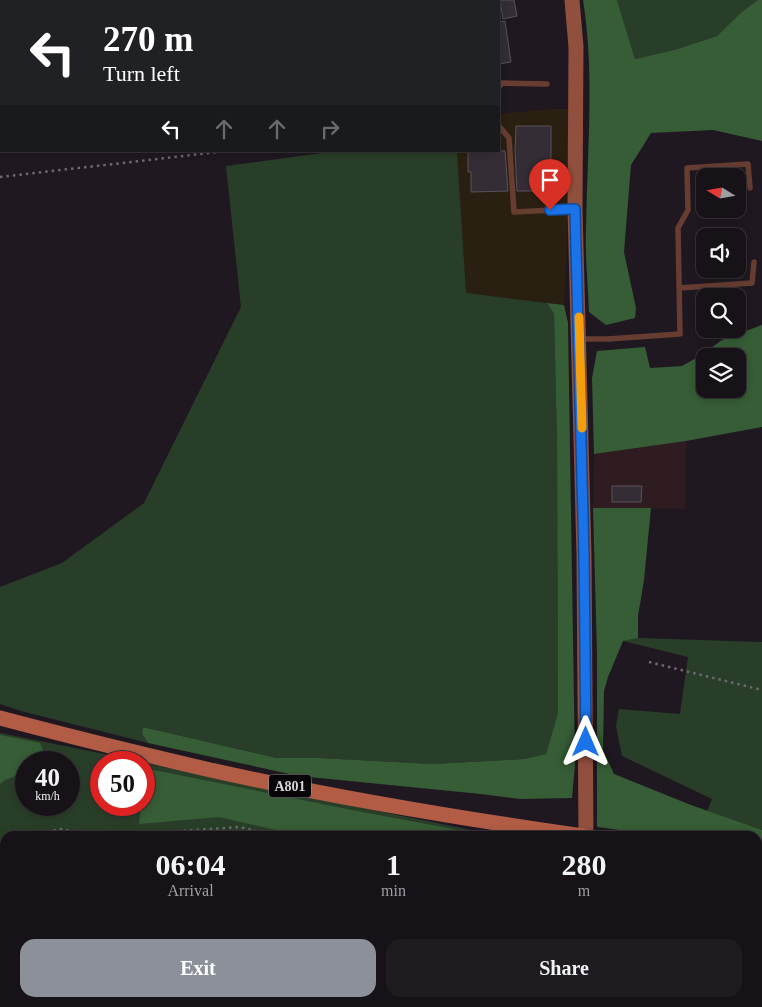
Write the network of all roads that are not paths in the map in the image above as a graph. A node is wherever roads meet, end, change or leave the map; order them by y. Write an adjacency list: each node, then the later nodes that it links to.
1 (572, 0): 6 (main road)
2 (547, 84): 3 (lane)
3 (500, 86)
4 (500, 127): 6 (lane)
5 (750, 188): 8 (lane)
6 (575, 209): 9 (main road)
7 (754, 262): 8 (lane)
8 (678, 288): 9 (lane)
9 (579, 339): 12 (main road)
10 (0, 718): 11 (main road, A801)
11 (549, 831)
12 (584, 831)

